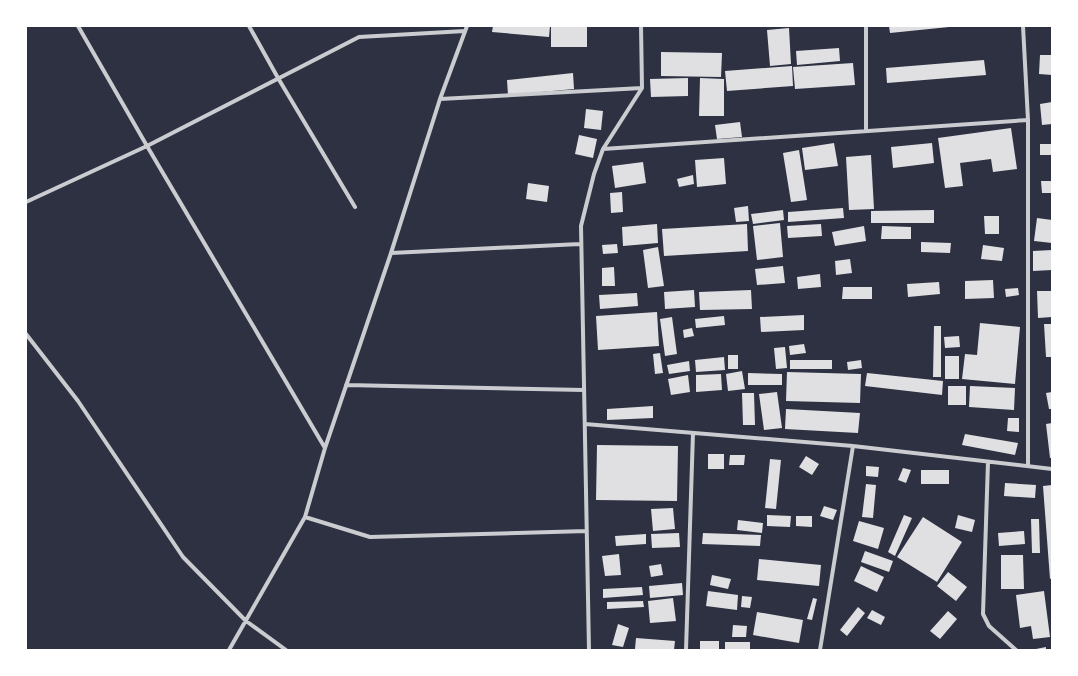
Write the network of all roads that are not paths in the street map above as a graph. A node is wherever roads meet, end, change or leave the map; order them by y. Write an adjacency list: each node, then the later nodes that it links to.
1 (78, 26): 12 (street)
2 (249, 26): 7 (street)
3 (641, 26): 8 (street)
4 (866, 26): 11 (street)
5 (1023, 26): 10 (street)
6 (466, 28): 7 (street); 9 (street)
7 (278, 78): 12 (street); 15 (street)
8 (642, 88): 9 (street); 13 (street)
9 (440, 100): 17 (street)
10 (1028, 120): 11 (street); 26 (street)
11 (866, 131): 13 (street)
12 (147, 146): 14 (street); 24 (street)
13 (603, 149): 16 (street)
14 (26, 202)
15 (355, 207)
16 (580, 244): 17 (street); 20 (street)
17 (391, 253): 19 (street)
18 (26, 334): 30 (street)
19 (346, 385): 20 (street); 24 (street)
20 (584, 390): 21 (street)
21 (585, 424): 22 (street); 29 (street)
22 (693, 432): 23 (street); 34 (street)
23 (853, 446): 25 (street); 35 (street)
24 (325, 448): 28 (street)
25 (988, 462): 26 (street); 36 (street)
26 (1028, 466): 27 (street)
27 (1052, 469)
28 (305, 517): 29 (street); 30 (street)
29 (587, 531): 33 (street)
30 (246, 621): 31 (street); 32 (street)
31 (229, 650)
32 (286, 650)
33 (589, 650)
34 (686, 650)
35 (820, 650)
36 (1016, 650)

